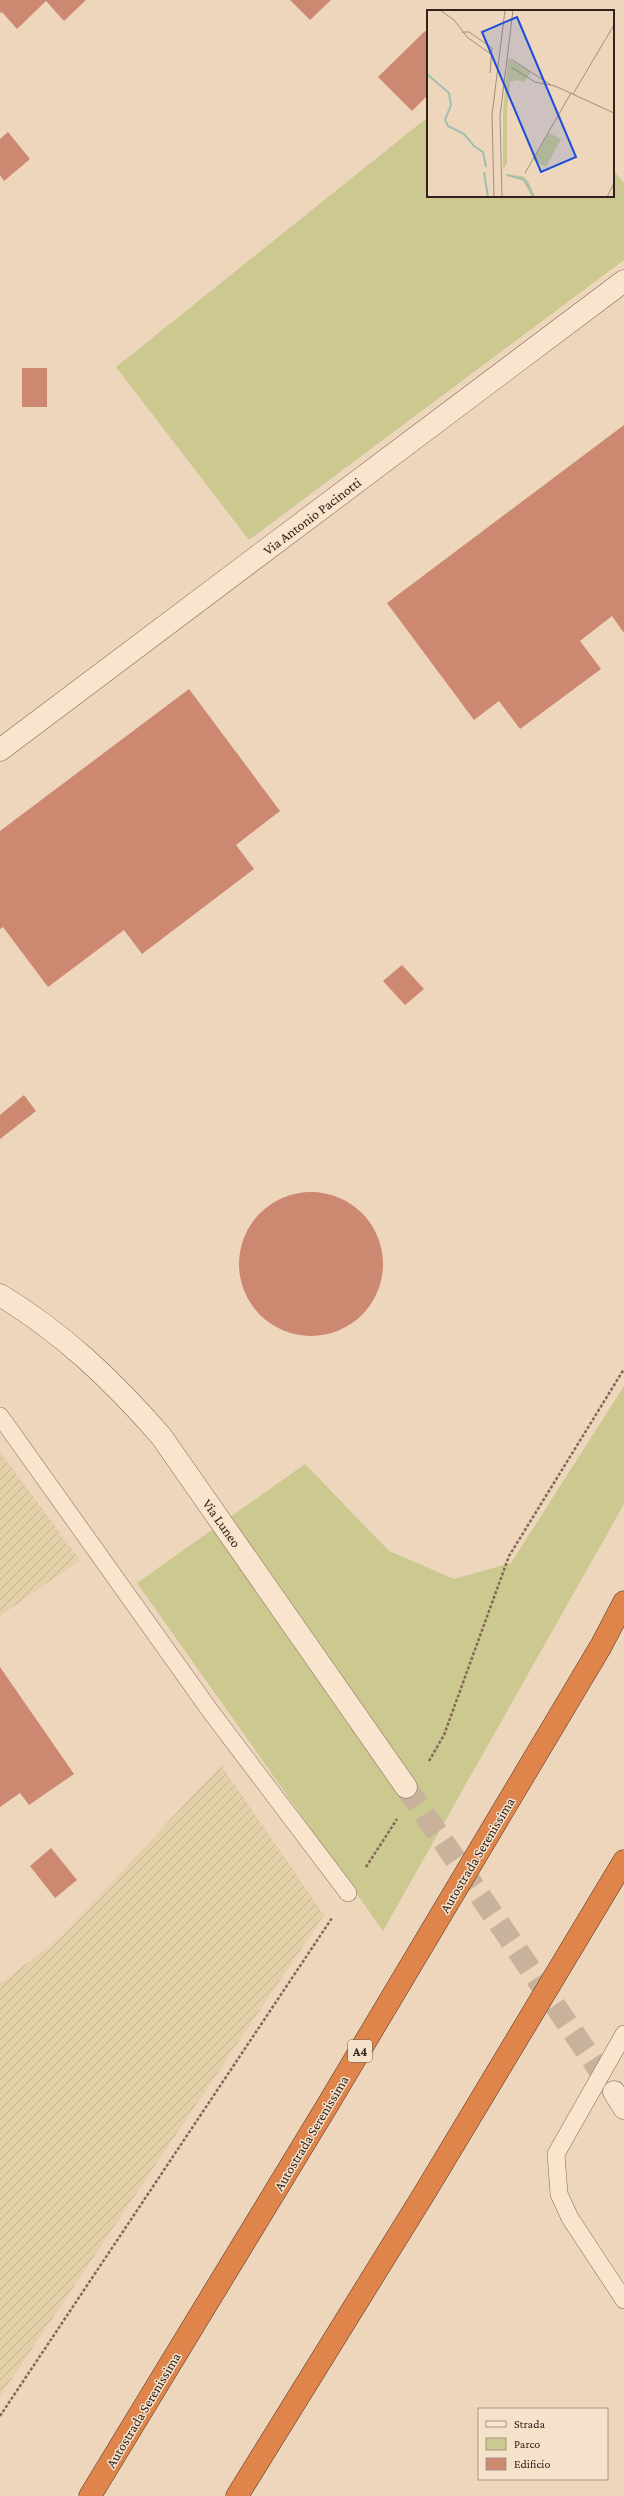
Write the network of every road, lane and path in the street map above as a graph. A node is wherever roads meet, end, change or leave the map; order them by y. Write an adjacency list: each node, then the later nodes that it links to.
1 (624, 281): 2 (street, Via Antonio Pacinotti)
2 (0, 750)
3 (0, 1295): 6 (street, Via Luneo)
4 (0, 1416): 8 (lane)
5 (624, 1602): 11 (highway, Autostrada Serenissima / A4)
6 (406, 1787)
7 (624, 1861): 12 (highway)
8 (348, 1893)
9 (624, 2034): 10 (lane)
10 (624, 2300)
11 (90, 2496)
12 (237, 2496)

